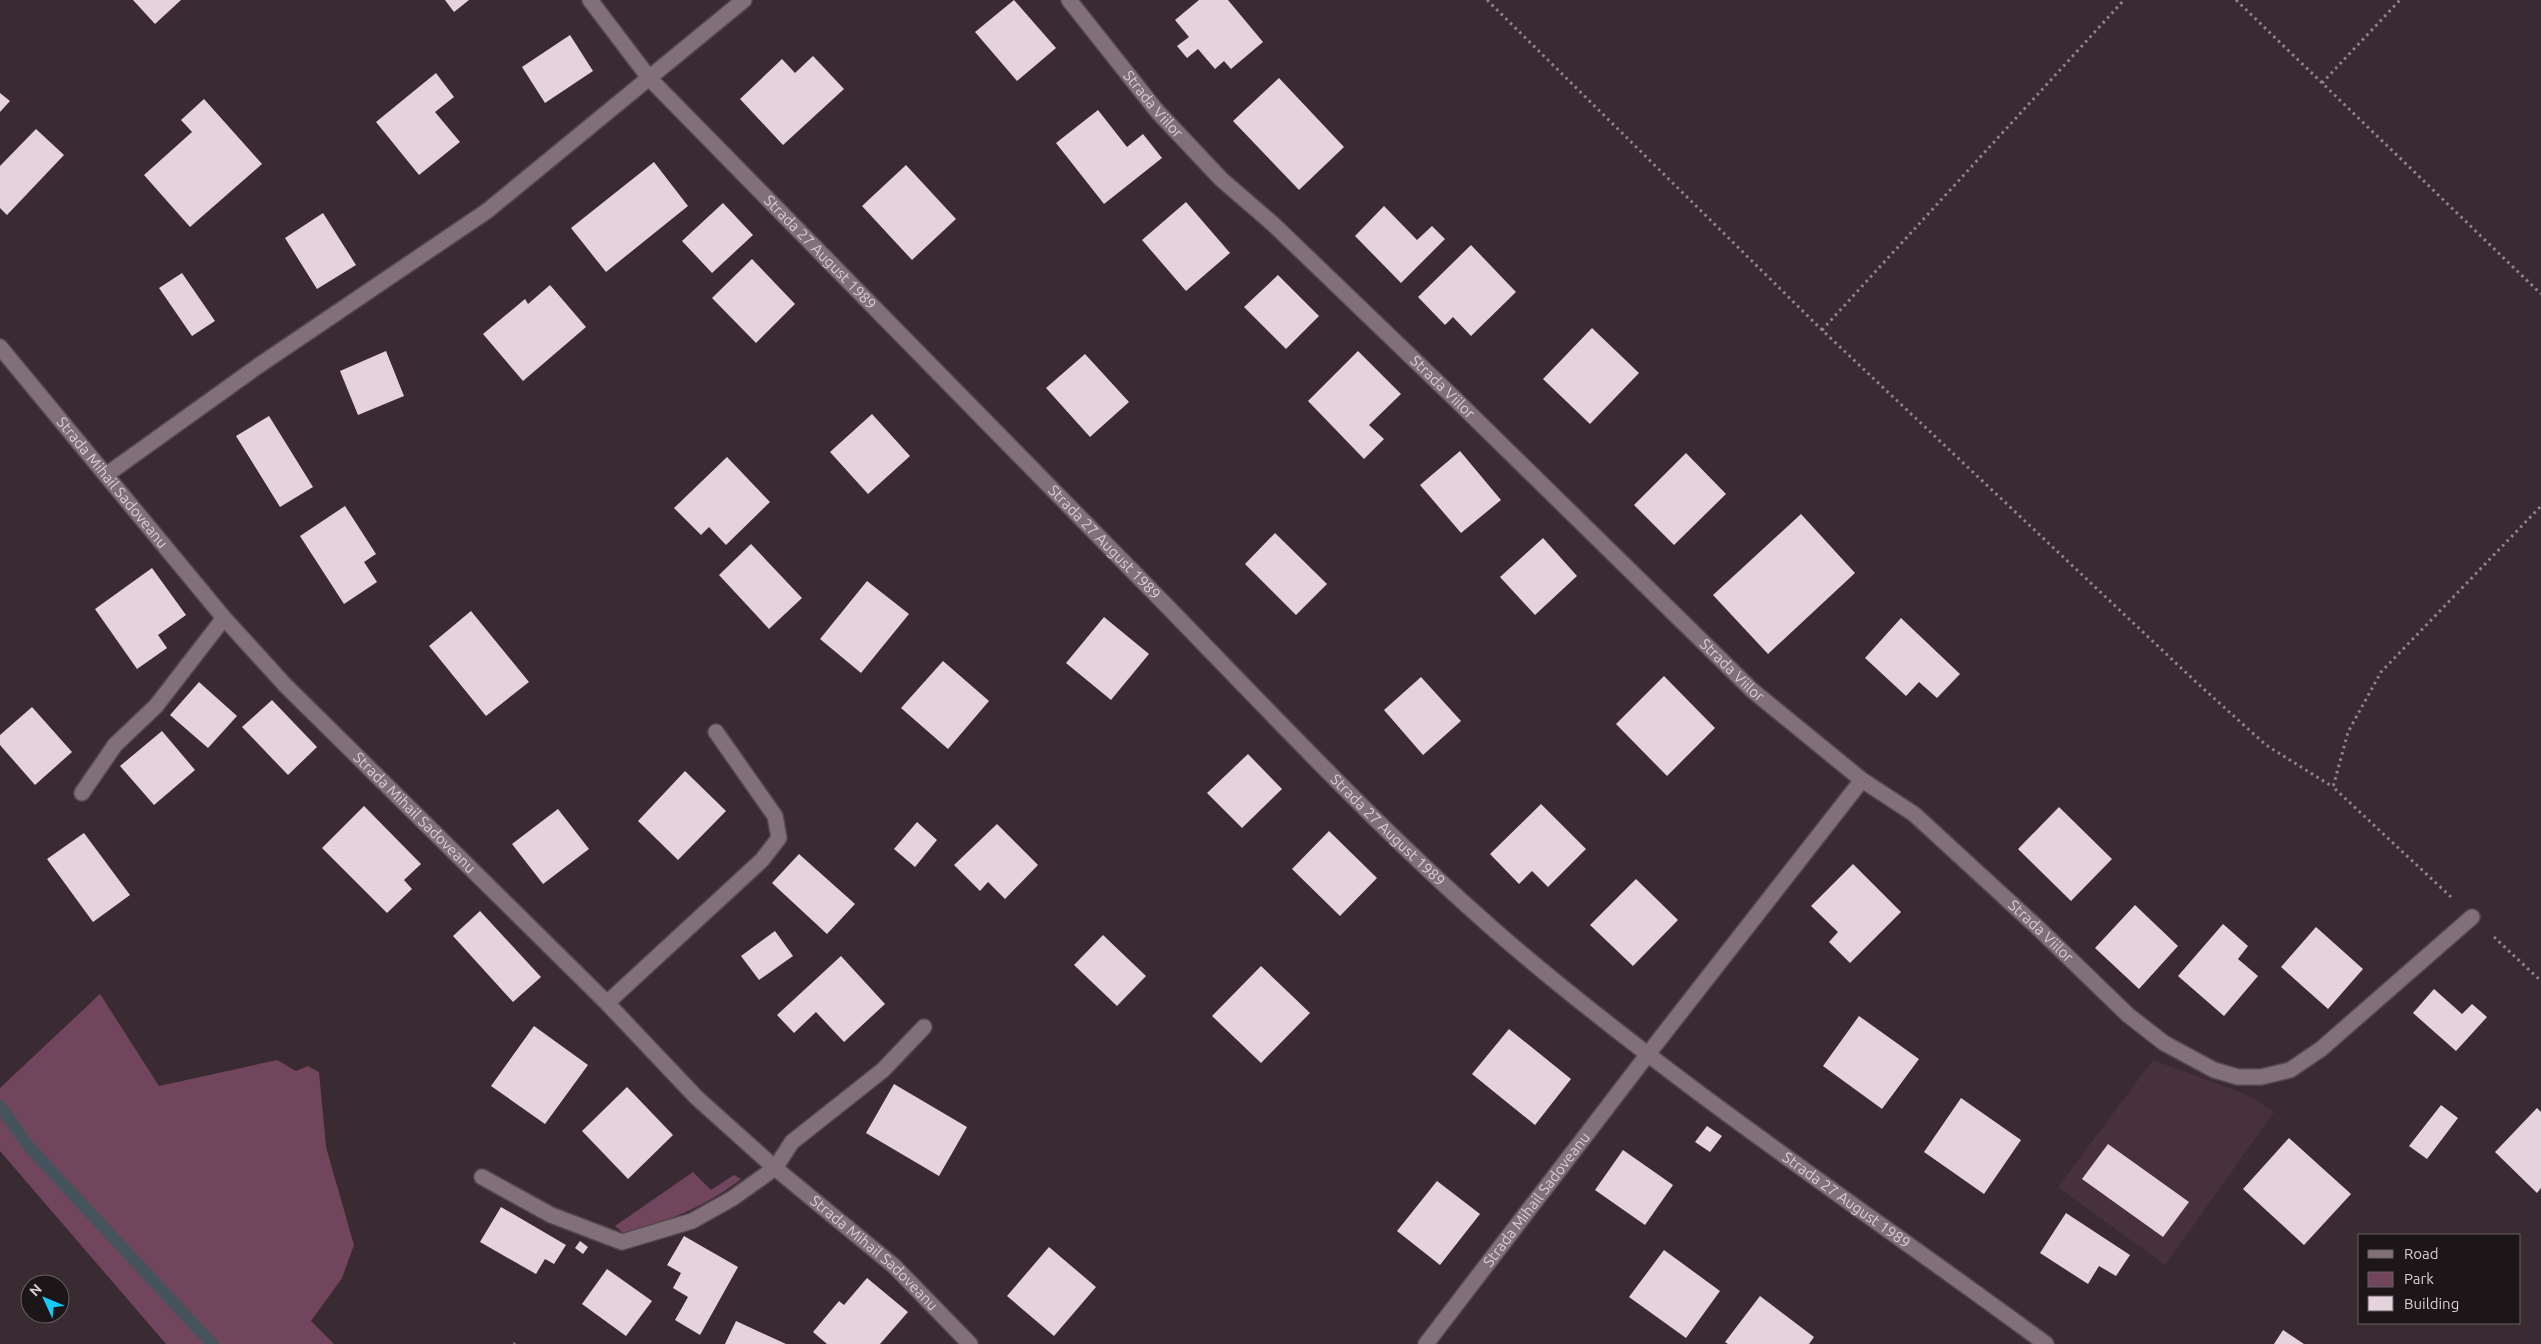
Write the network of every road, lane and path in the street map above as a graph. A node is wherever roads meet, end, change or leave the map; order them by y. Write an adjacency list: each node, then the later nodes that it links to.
1 (590, 0): 8 (street, Strada 27 August 1989)
2 (744, 0): 8 (street)
3 (1069, 0): 17 (street, Strada Viilor)
4 (1487, 0): 11 (path)
5 (2124, 0): 11 (path)
6 (2236, 0): 9 (path)
7 (2400, 0): 9 (path)
8 (650, 79): 13 (street); 24 (street, Strada 27 August 1989)
9 (2322, 83): 10 (path)
10 (2541, 294)
11 (1822, 330): 18 (path)
12 (0, 347): 13 (street, Strada Mihail Sadoveanu)
13 (106, 475): 15 (street, Strada Mihail Sadoveanu)
14 (2541, 506): 18 (path)
15 (224, 618): 19 (street); 22 (street, Strada Mihail Sadoveanu)
16 (716, 732): 22 (street)
17 (1862, 780): 20 (street, Strada Viilor); 24 (street)
18 (2333, 787): 20 (path)
19 (82, 793)
20 (2472, 917): 21 (path)
21 (2541, 980)
22 (607, 1003): 25 (street, Strada Mihail Sadoveanu)
23 (924, 1027): 25 (street)
24 (1648, 1054): 28 (street, Strada Mihail Sadoveanu); 29 (street, Strada 27 August 1989)
25 (775, 1168): 26 (street); 27 (street, Strada Mihail Sadoveanu)
26 (482, 1177)
27 (970, 1344)
28 (1426, 1344)
29 (2046, 1344)

